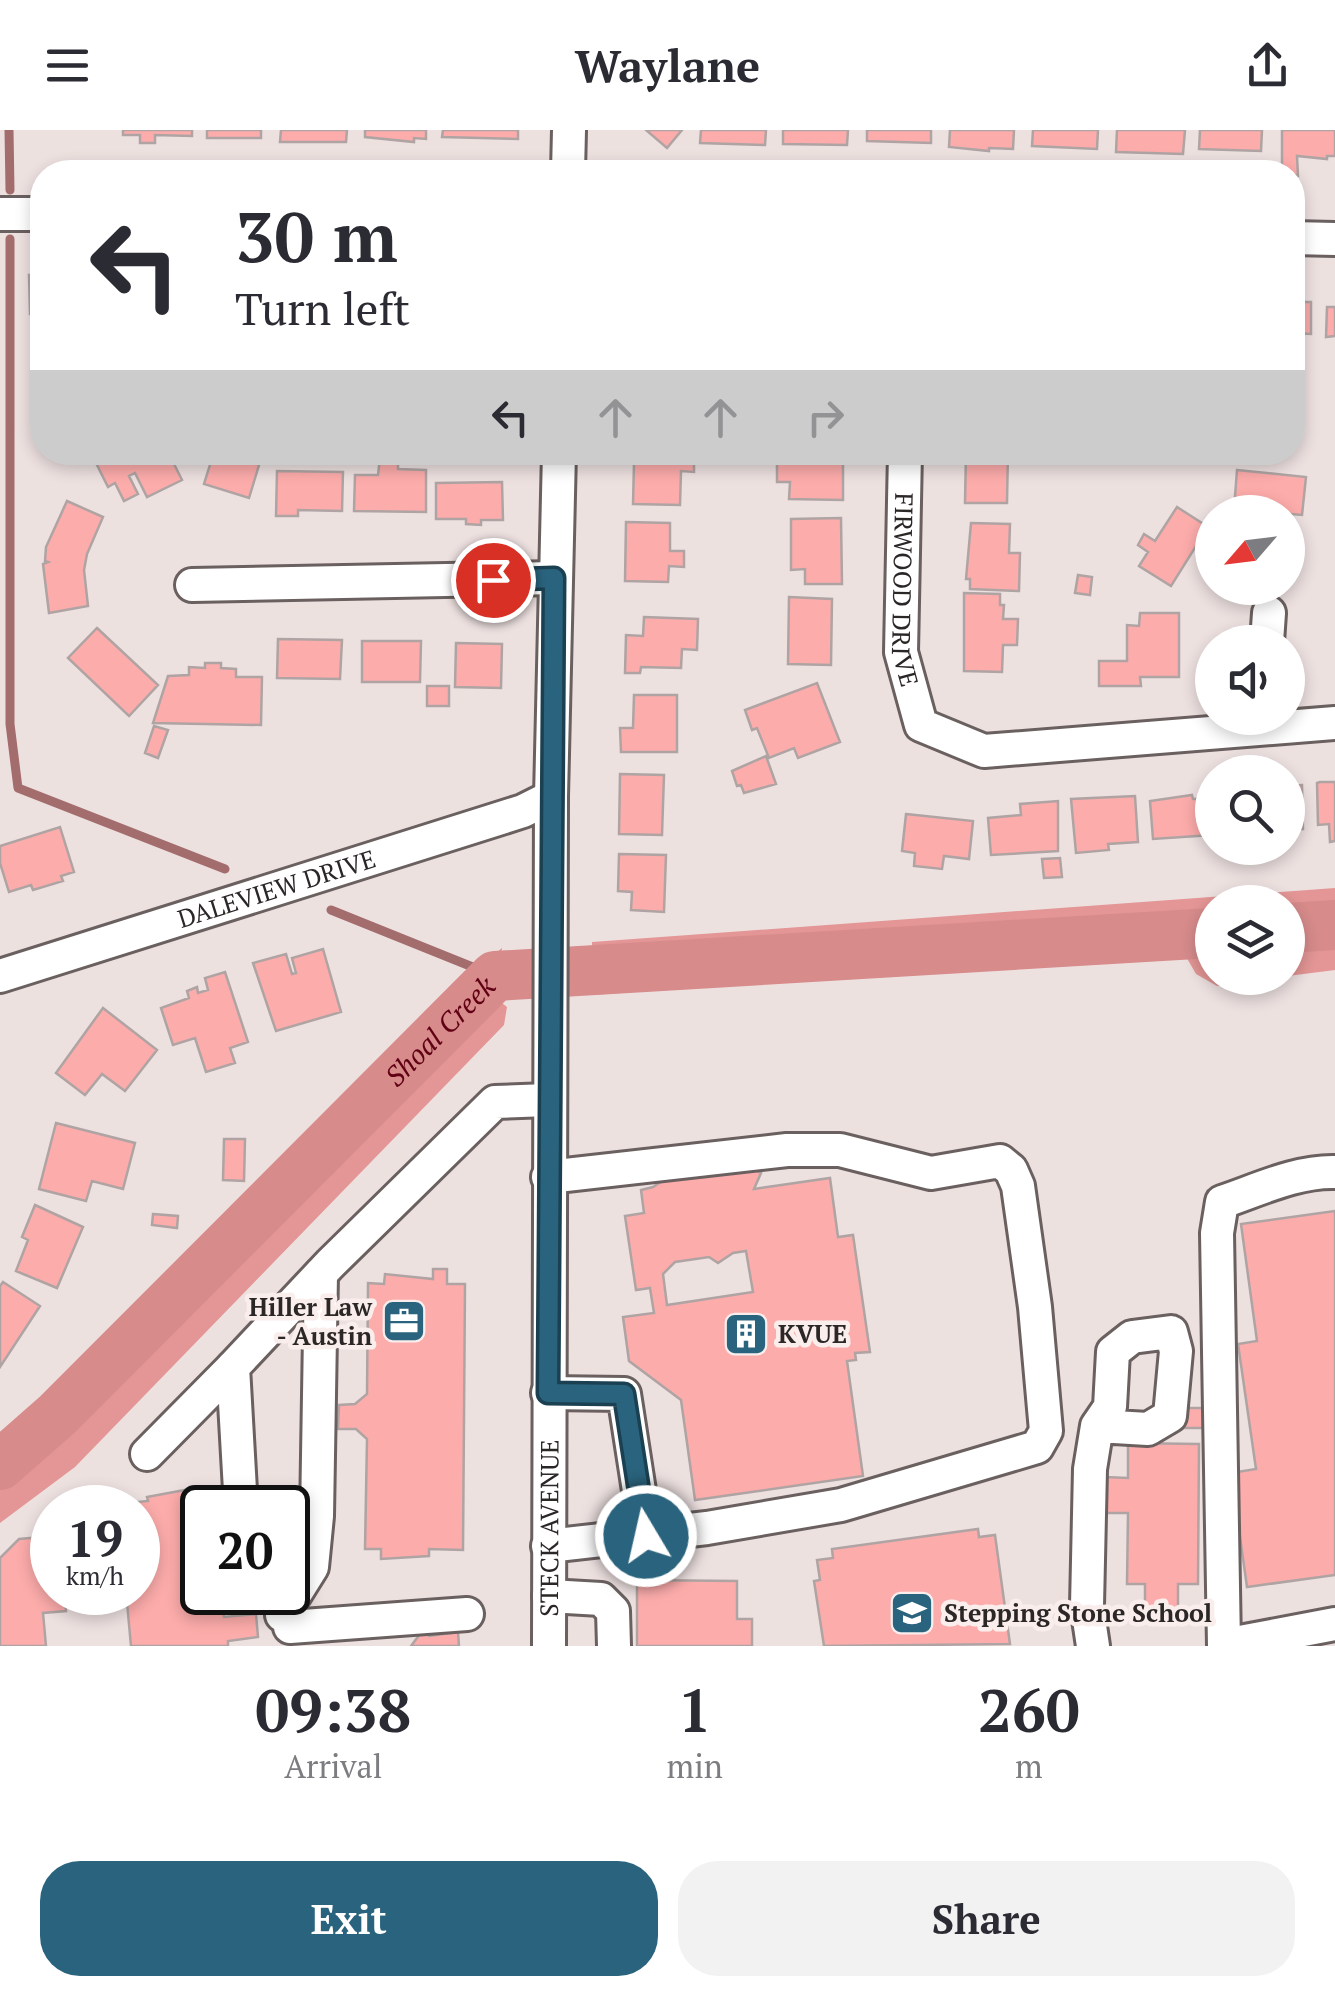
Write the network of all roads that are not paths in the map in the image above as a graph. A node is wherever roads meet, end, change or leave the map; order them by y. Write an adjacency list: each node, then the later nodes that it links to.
1 (569, 130): 2 (street)
2 (568, 160)
3 (0, 214): 4 (street)
4 (30, 214)
5 (1305, 238): 6 (street)
6 (1335, 239)
7 (558, 465): 9 (street, STECK AVENUE)
8 (905, 465): 13 (street, FIRWOOD DRIVE)
9 (554, 578): 10 (street); 14 (street, STECK AVENUE)
10 (192, 584)
11 (1305, 723): 12 (street)
12 (1335, 723)
13 (1195, 729)
14 (551, 797): 15 (street, DALEVIEW DRIVE); 16 (street, STECK AVENUE)
15 (0, 976)
16 (548, 1100): 18 (street, STECK AVENUE); 19 (street)
17 (1335, 1172): 34 (street)
18 (548, 1178): 21 (street, STECK AVENUE); 25 (street)
19 (320, 1274): 20 (street); 29 (street)
20 (233, 1368): 23 (street); 24 (street)
21 (548, 1393): 25 (street); 26 (street, STECK AVENUE)
22 (1097, 1426): 33 (street)
23 (146, 1454)
24 (240, 1485)
25 (646, 1536): 26 (street)
26 (548, 1546): 27 (street, STECK AVENUE)
27 (549, 1596): 31 (street, STECK AVENUE); 32 (street)
28 (467, 1614): 29 (street)
29 (282, 1620)
30 (1335, 1624): 34 (street)
31 (550, 1646)
32 (614, 1646)
33 (1094, 1646)
34 (1224, 1646)

